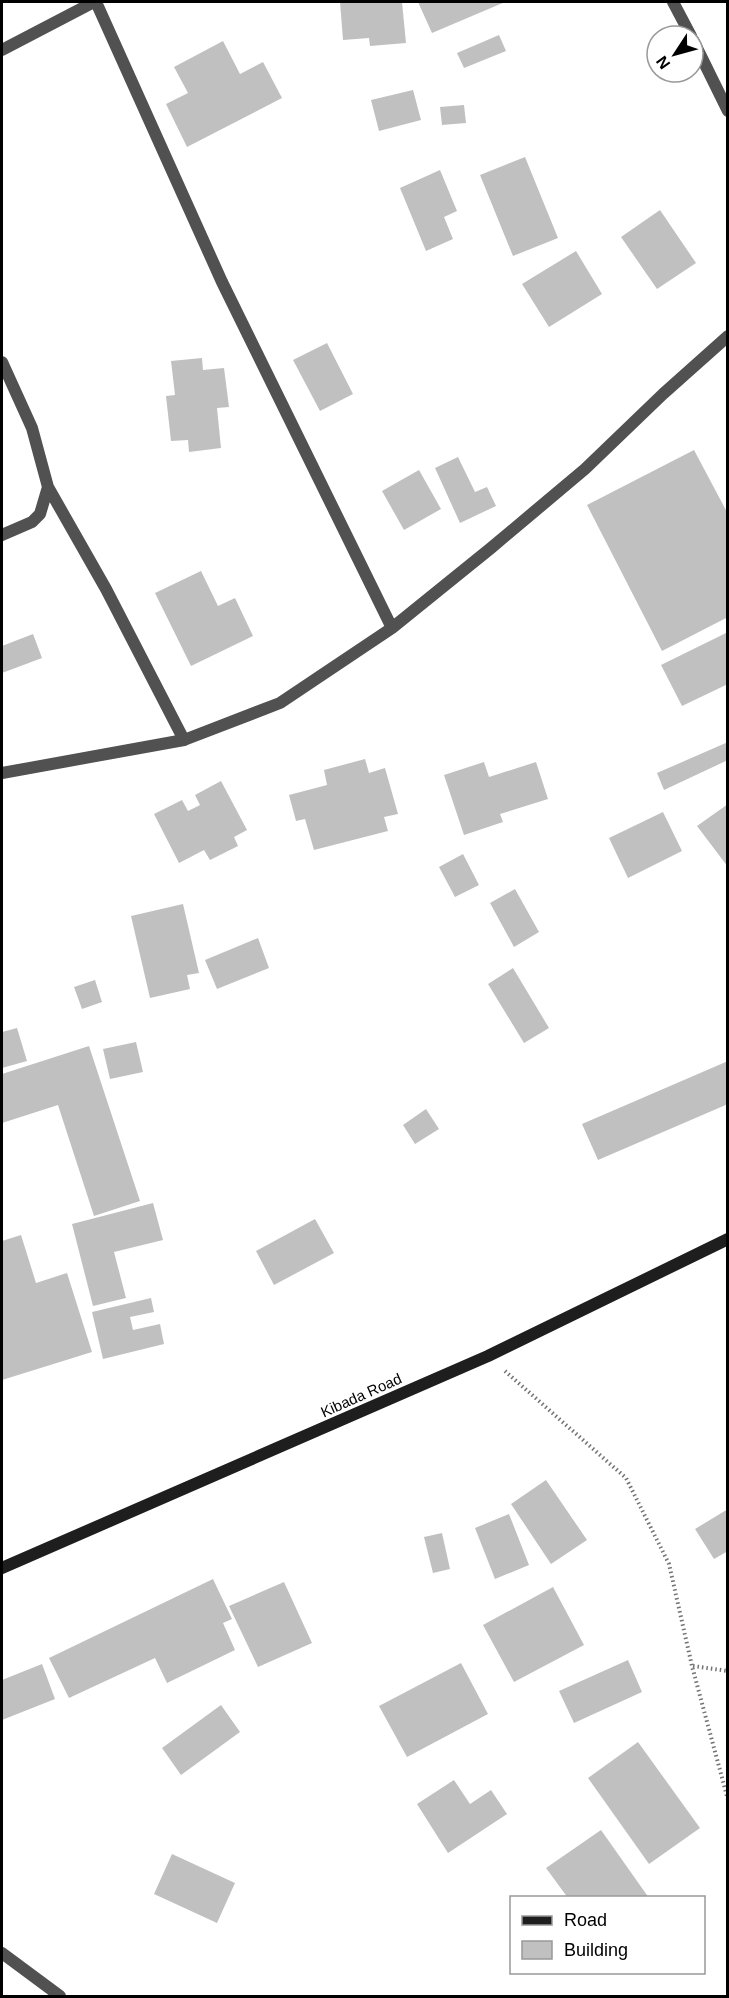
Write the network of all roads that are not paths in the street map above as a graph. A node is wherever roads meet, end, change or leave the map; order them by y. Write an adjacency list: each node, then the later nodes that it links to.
1 (95, 2): 4 (street); 11 (street)
2 (673, 2): 3 (street)
3 (685, 24)
4 (2, 50)
5 (705, 64): 6 (street)
6 (728, 111)
7 (728, 336): 11 (street)
8 (2, 362): 9 (street)
9 (48, 486): 10 (street); 12 (street)
10 (2, 534)
11 (392, 628): 12 (street)
12 (184, 740): 13 (street)
13 (2, 773)
14 (728, 1239): 15 (main road, Kibada Road)
15 (2, 1568)
16 (2, 1953): 17 (street)
17 (60, 1996)

